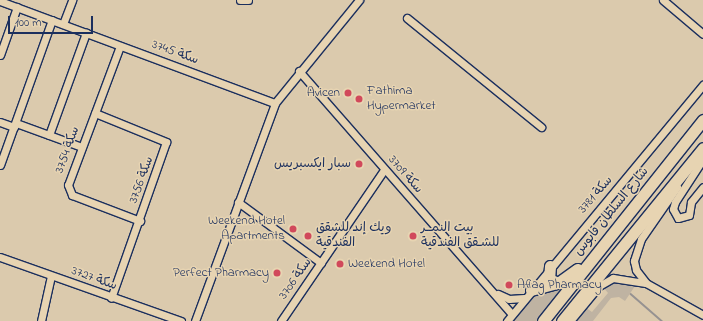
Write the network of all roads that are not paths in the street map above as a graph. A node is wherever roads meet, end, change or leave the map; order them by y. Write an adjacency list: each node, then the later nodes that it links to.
1 (72, 0): 10 (street)
2 (240, 0): 3 (street)
3 (248, 0)
4 (359, 0): 15 (street)
5 (663, 0): 12 (street)
6 (0, 1): 7 (street, سكة 3745)
7 (17, 7): 9 (street, سكة 3745); 14 (street)
8 (407, 18): 22 (street)
9 (52, 20): 10 (street, سكة 3745); 21 (street)
10 (63, 24): 11 (street, سكة 3745)
11 (86, 33): 13 (street, سكة 3745); 23 (street)
12 (703, 34)
13 (120, 46): 17 (street, سكة 3745); 18 (street, سكة 3754)
14 (0, 55)
15 (299, 71): 17 (street); 27 (street, سكة 3709)
16 (703, 85): 34 (street, سكة 3781)
17 (274, 103): 29 (street)
18 (95, 113): 24 (street, سكة 3754); 30 (street, سكة 3756)
19 (703, 120): 31 (highway, شارع السلطان قابوس)
20 (0, 122): 21 (street)
21 (15, 125): 23 (street); 26 (street)
22 (541, 127)
23 (49, 135): 24 (street)
24 (82, 147): 30 (street, سكة 3754)
25 (703, 152): 28 (street); 37 (street); 49 (highway)
26 (0, 165)
27 (384, 170): 33 (street, سكة 3706); 38 (street, سكة 3709)
28 (703, 187)
29 (238, 202): 33 (street); 45 (street)
30 (140, 221): 40 (street, سكة 3756)
31 (618, 225): 36 (highway); 48 (highway, شارع السلطان قابوس)
32 (0, 257): 35 (street, سكة 3727)
33 (321, 263): 46 (street, سكة 3706)
34 (550, 266): 36 (highway); 39 (street, سكة 3781)
35 (51, 276): 40 (street, سكة 3727); 43 (street)
36 (558, 283): 39 (highway)
37 (646, 283): 42 (street); 50 (street)
38 (496, 293): 39 (street); 41 (street, سكة 3709)
39 (528, 294): 41 (street, سكة 3781)
40 (111, 298): 44 (street, سكة 3727)
41 (512, 314): 47 (street, سكة 3781)
42 (703, 315)
43 (41, 321)
44 (181, 321)
45 (195, 321)
46 (281, 321)
47 (507, 321)
48 (544, 321)
49 (562, 321)
50 (570, 321)

